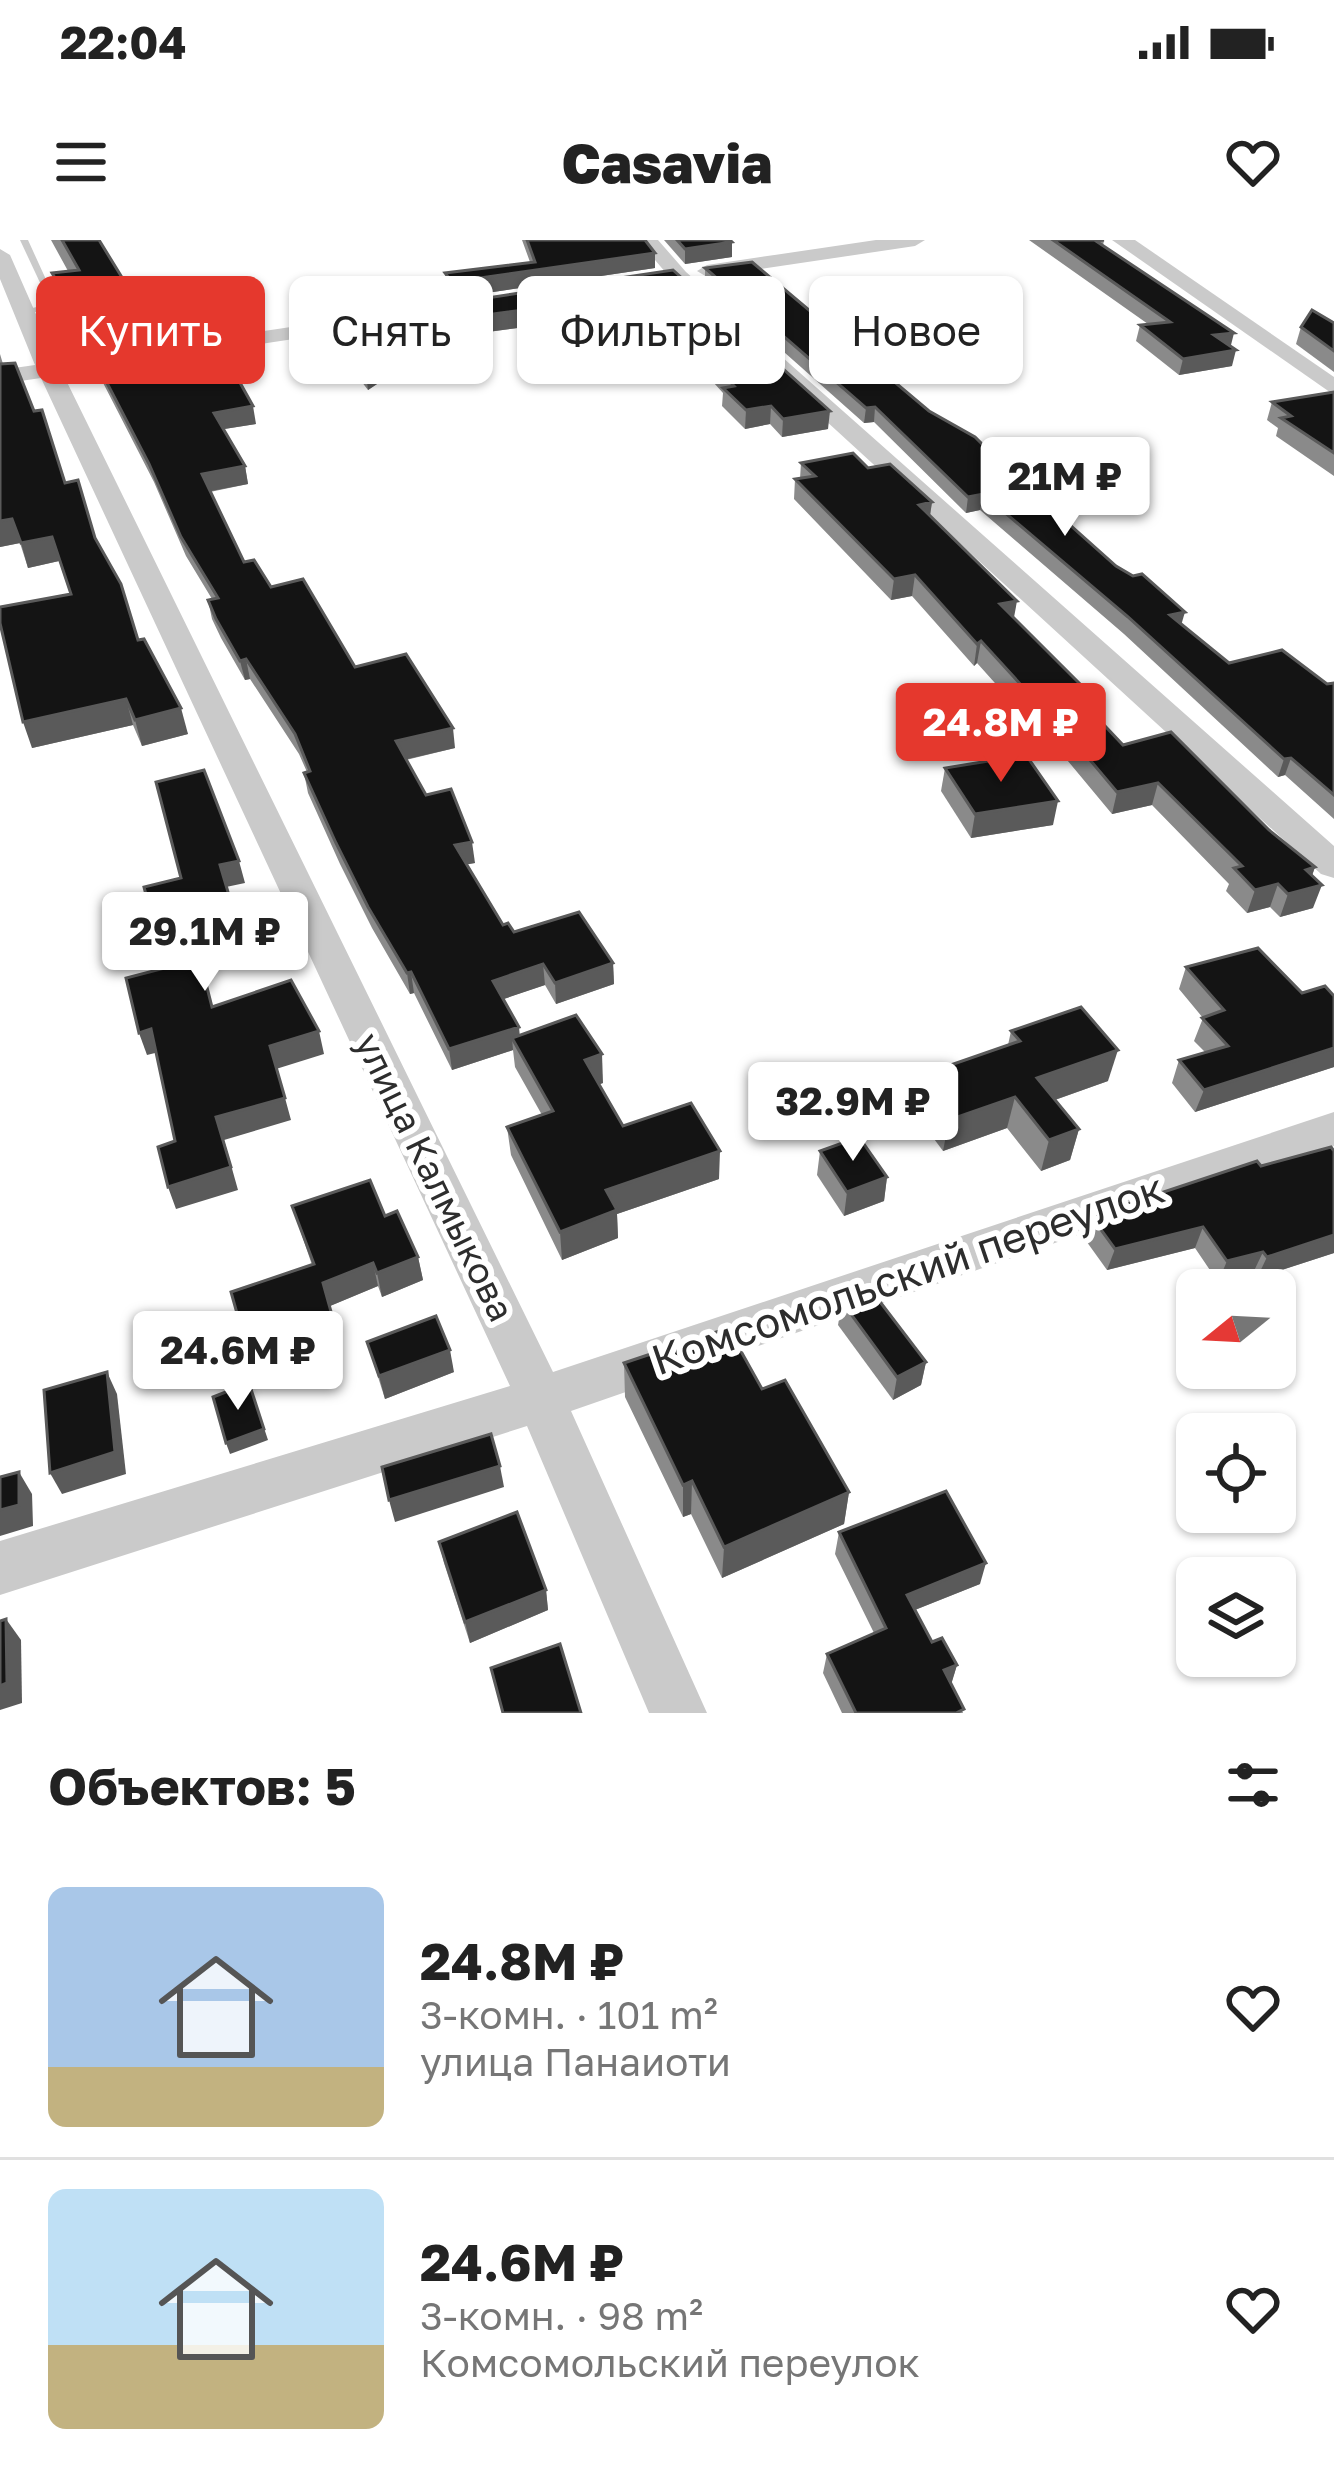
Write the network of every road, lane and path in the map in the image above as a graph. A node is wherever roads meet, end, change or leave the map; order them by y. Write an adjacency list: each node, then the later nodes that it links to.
1 (24, 240): 9 (lane)
2 (648, 240): 6 (street)
3 (916, 240): 7 (street)
4 (1123, 240): 16 (street)
5 (0, 255): 9 (street, улица Калмыкова)
6 (667, 276)
7 (675, 276)
8 (517, 299): 10 (street)
9 (24, 311): 11 (street, улица Калмыкова)
10 (265, 336)
11 (36, 340)
12 (36, 370): 13 (street)
13 (0, 377)
14 (785, 380): 17 (street)
15 (56, 384): 19 (street, улица Калмыкова)
16 (1334, 388)
17 (1334, 866)
18 (1334, 1129): 19 (street, Комсомольский переулок)
19 (541, 1399): 20 (street, Комсомольский переулок); 21 (street, улица Калмыкова)
20 (0, 1568)
21 (678, 1713)

